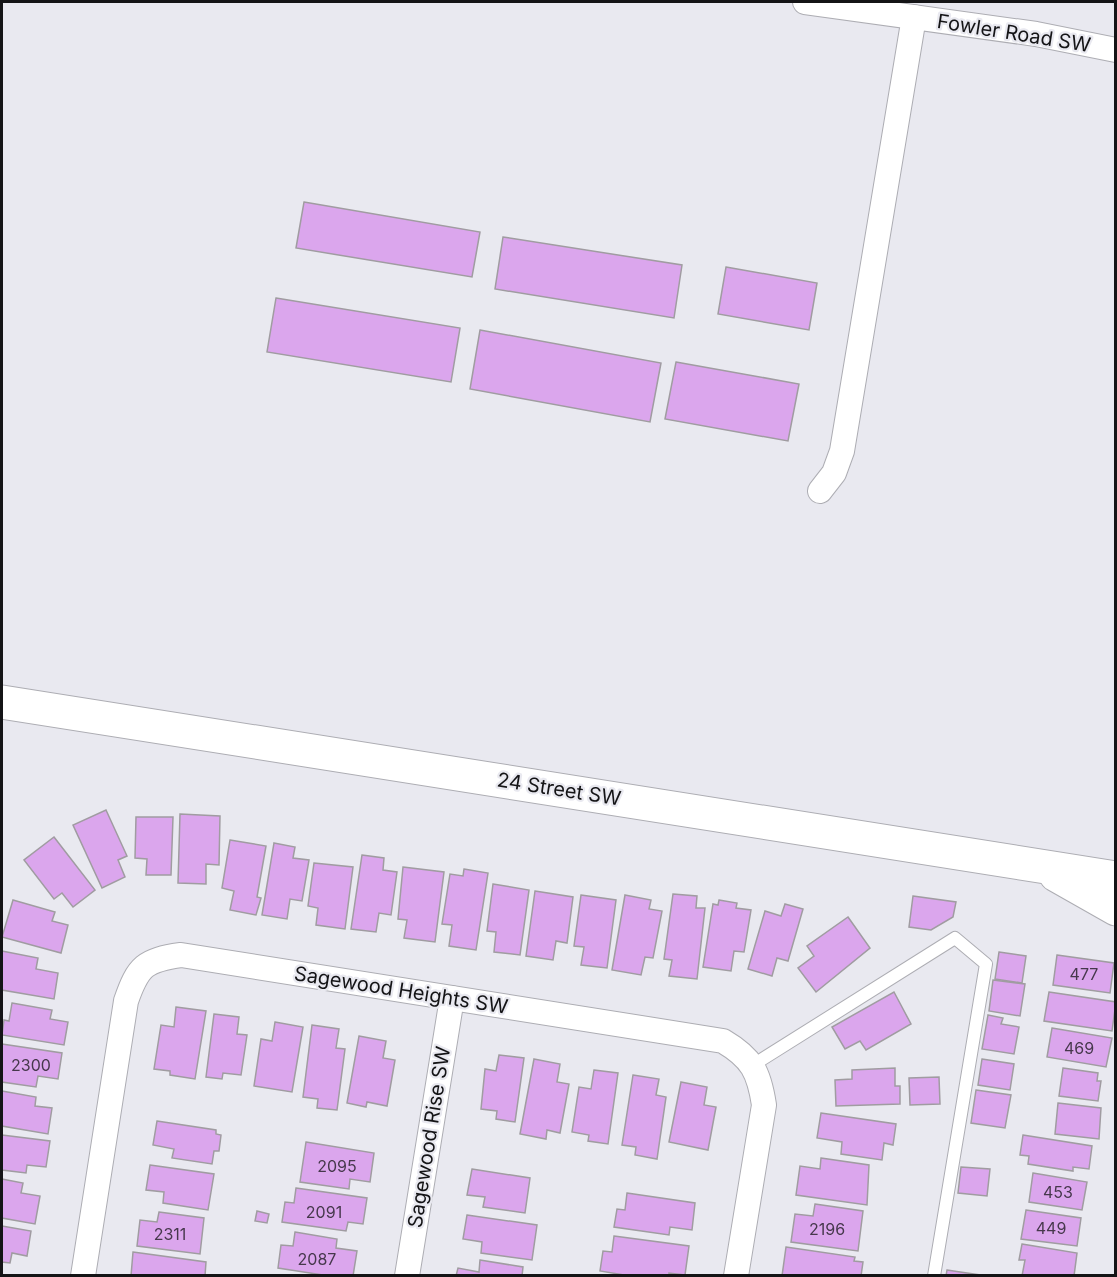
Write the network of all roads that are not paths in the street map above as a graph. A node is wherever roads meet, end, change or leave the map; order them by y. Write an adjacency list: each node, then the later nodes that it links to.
1 (805, 2): 2 (street, Fowler Road SW)
2 (914, 17): 3 (street, Fowler Road SW); 4 (street)
3 (1116, 50)
4 (820, 491)
5 (2, 702): 6 (street, 24 Street SW)
6 (1039, 865): 7 (street, 24 Street SW); 8 (street)
7 (1116, 878)
8 (1116, 909)
9 (452, 998): 10 (street, Sagewood Heights SW); 11 (street, Sagewood Heights SW); 12 (street, Sagewood Rise SW)
10 (753, 1065): 13 (street); 14 (lane)
11 (83, 1275)
12 (407, 1275)
13 (736, 1275)
14 (934, 1275)

